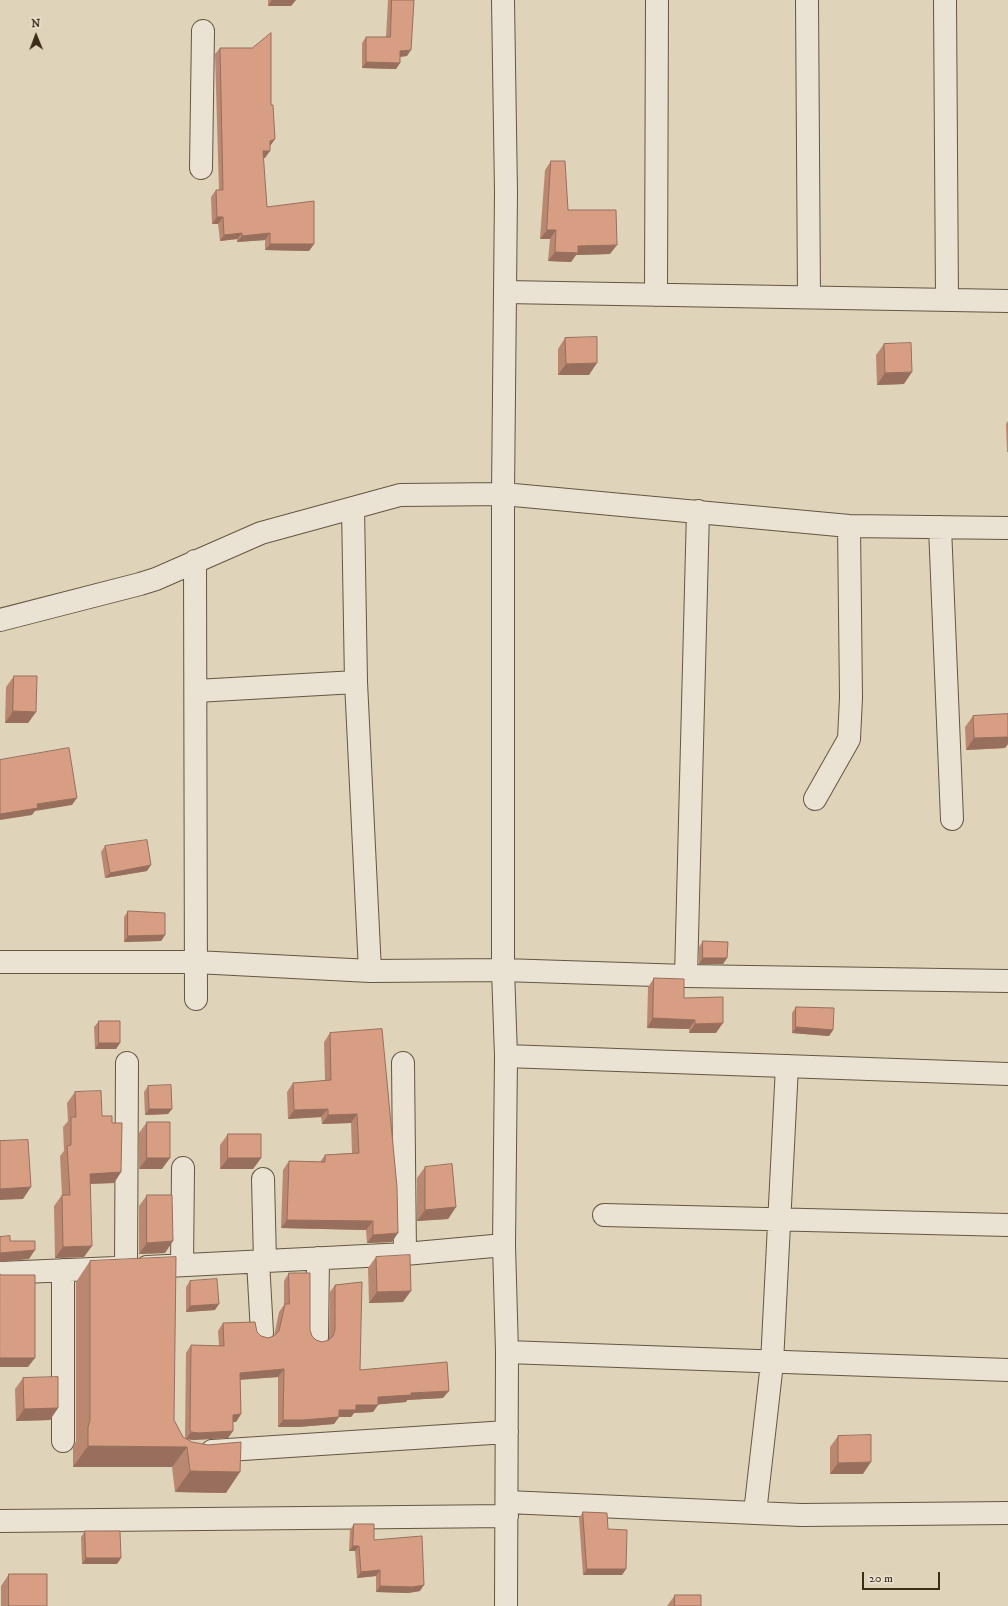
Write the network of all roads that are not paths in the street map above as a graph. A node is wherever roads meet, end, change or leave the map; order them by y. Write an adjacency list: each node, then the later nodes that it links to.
1 (504, 0): 7 (street)
2 (657, 0): 8 (street)
3 (807, 0): 9 (street)
4 (945, 0): 10 (street)
5 (203, 31): 6 (street)
6 (201, 168)
7 (505, 292): 8 (street); 12 (street)
8 (656, 295): 9 (street)
9 (809, 297): 10 (street)
10 (947, 300): 11 (street)
11 (1008, 301)
12 (503, 494): 13 (street); 14 (street); 26 (street)
13 (353, 508): 18 (street); 20 (street)
14 (698, 511): 15 (street); 28 (street)
15 (849, 526): 16 (street); 22 (street)
16 (940, 527): 17 (street); 23 (street)
17 (1008, 528)
18 (196, 561): 19 (street); 21 (street)
19 (0, 620)
20 (356, 682): 21 (street); 27 (street)
21 (196, 691): 25 (street)
22 (815, 799)
23 (952, 819)
24 (0, 962): 25 (street)
25 (196, 962): 27 (street); 30 (street)
26 (503, 970): 27 (street); 28 (street); 31 (street)
27 (370, 971)
28 (686, 976): 29 (street)
29 (1008, 981)
30 (196, 999)
31 (506, 1056): 34 (street); 41 (street)
32 (127, 1063): 46 (street)
33 (403, 1063): 42 (street)
34 (788, 1066): 35 (street); 39 (street)
35 (1008, 1074)
36 (183, 1168): 45 (street)
37 (264, 1179): 44 (street)
38 (604, 1215): 39 (street)
39 (779, 1221): 40 (street); 53 (street)
40 (1008, 1225)
41 (504, 1245): 42 (street); 52 (street)
42 (405, 1254): 43 (street)
43 (318, 1258): 44 (street); 51 (street)
44 (262, 1261): 45 (street); 50 (street)
45 (178, 1265): 46 (street); 49 (street)
46 (126, 1268): 47 (street)
47 (63, 1270): 48 (street); 56 (street)
48 (0, 1273)
49 (174, 1289)
50 (262, 1333)
51 (317, 1337)
52 (506, 1352): 53 (street); 55 (street)
53 (772, 1363): 54 (street); 59 (street)
54 (1008, 1370)
55 (507, 1432): 57 (street); 58 (street)
56 (63, 1441)
57 (192, 1453)
58 (507, 1509): 59 (street); 61 (street); 62 (street)
59 (755, 1513): 60 (street)
60 (1008, 1513)
61 (0, 1521)
62 (506, 1606)

